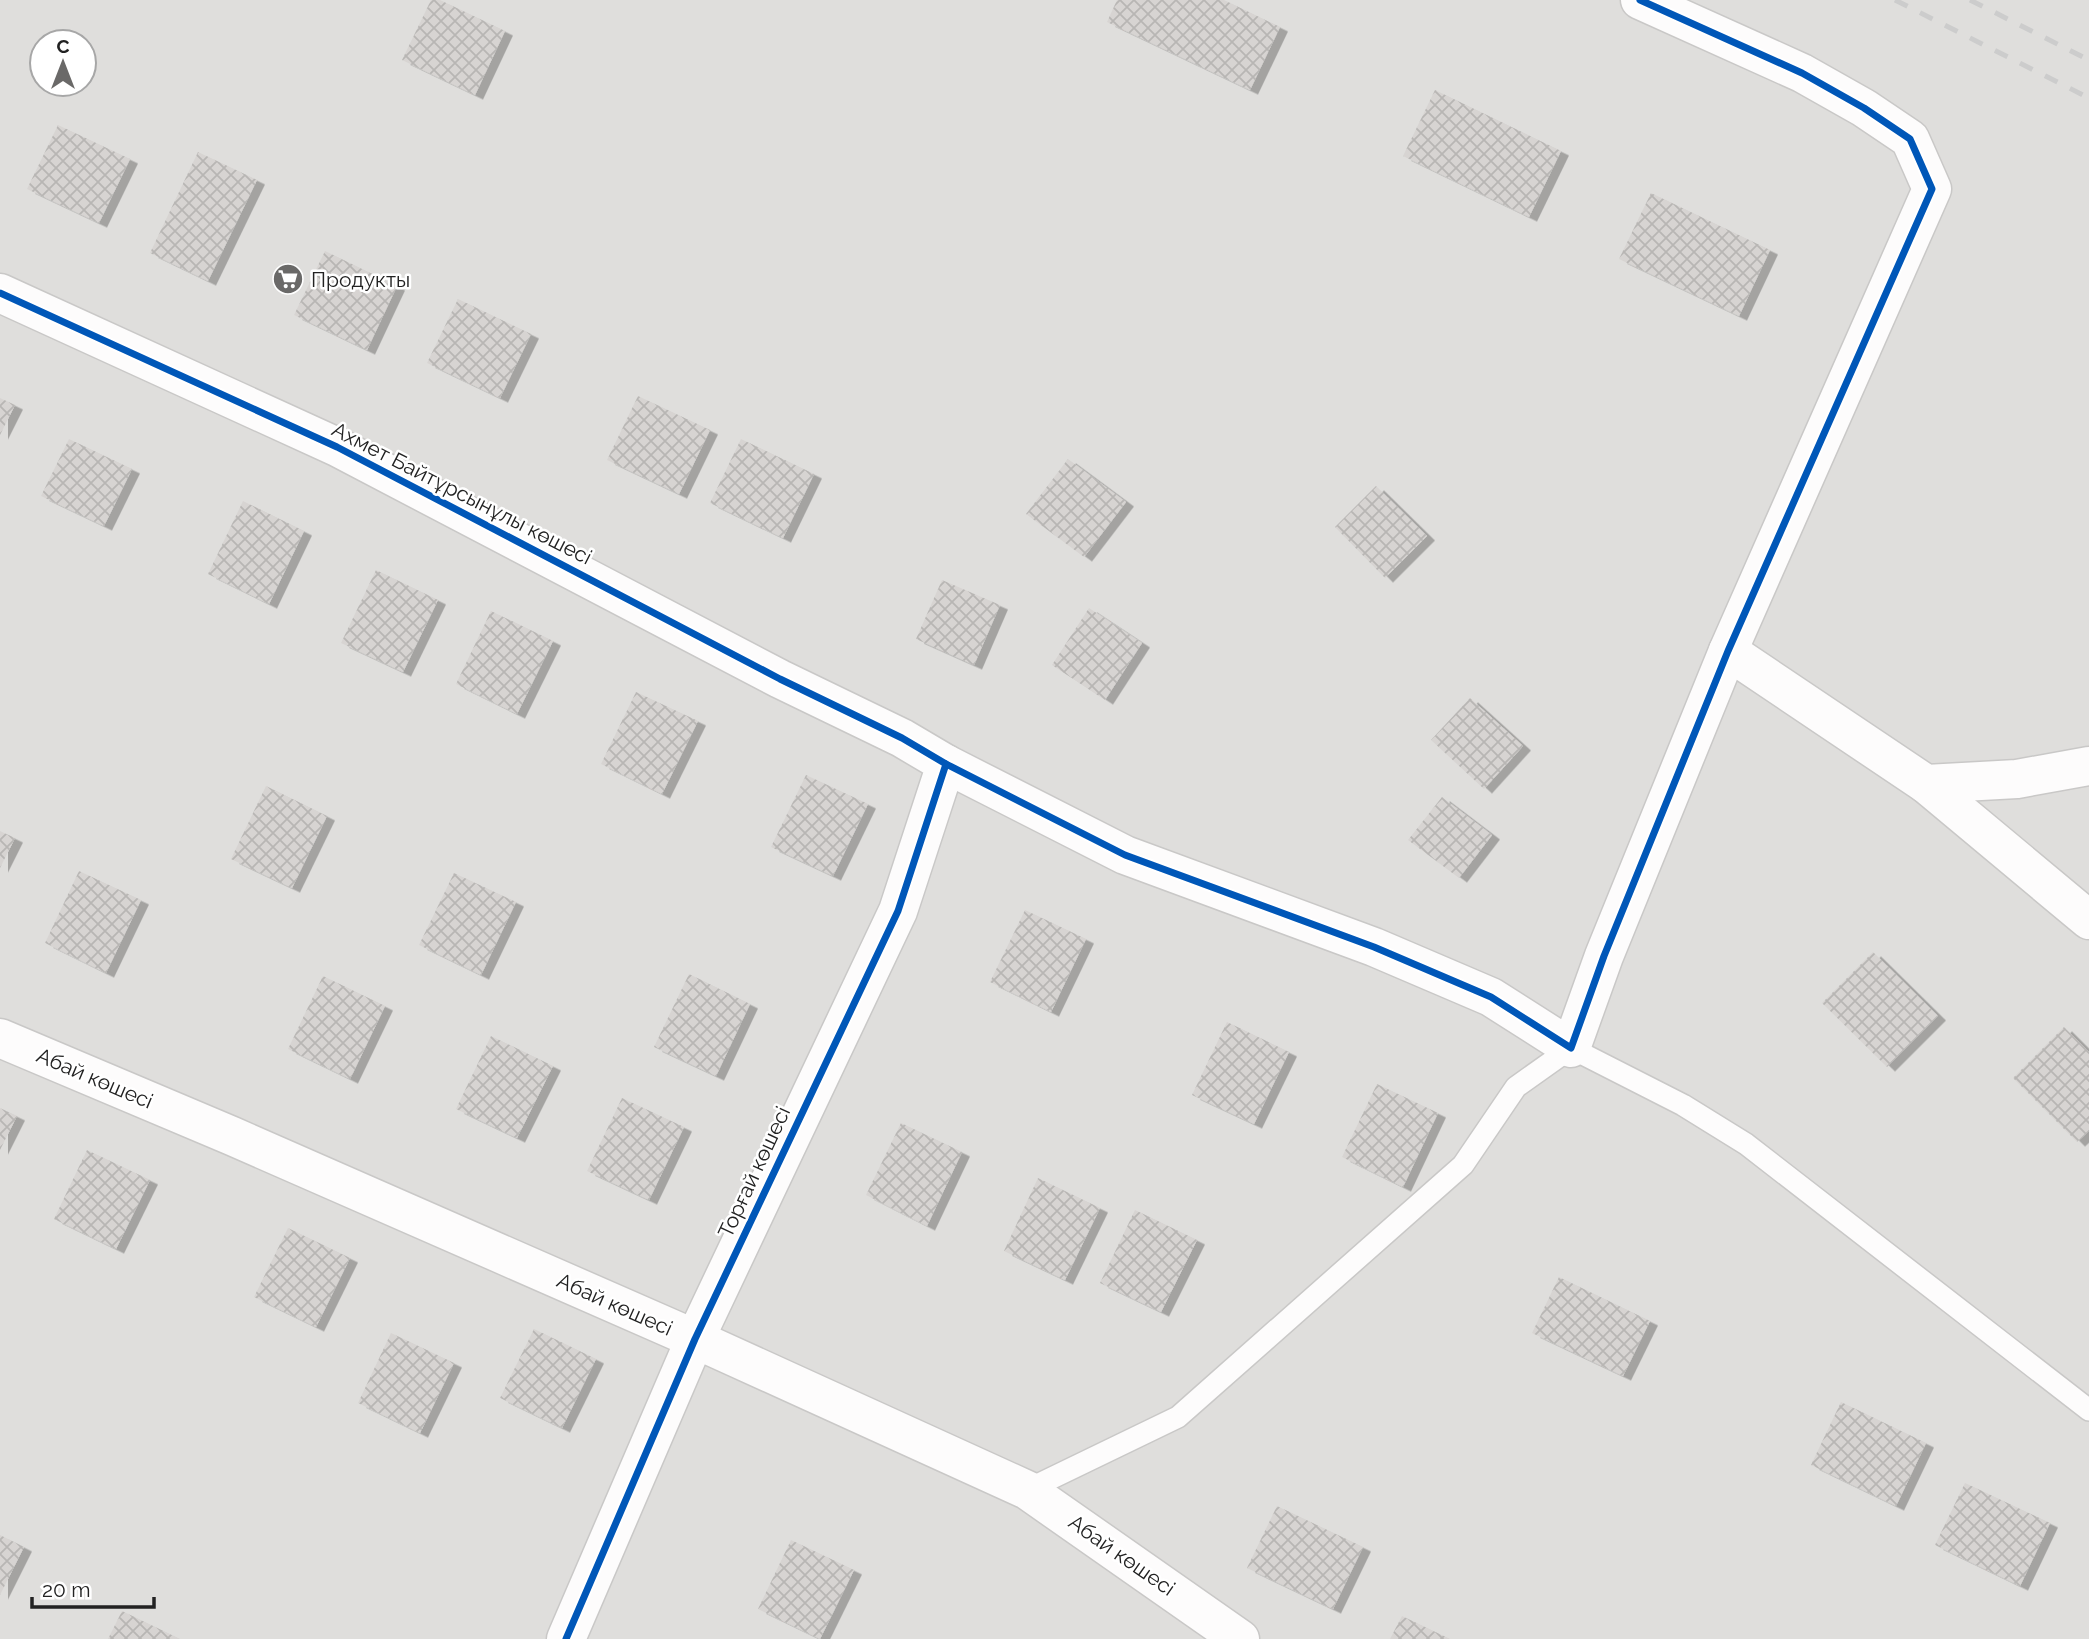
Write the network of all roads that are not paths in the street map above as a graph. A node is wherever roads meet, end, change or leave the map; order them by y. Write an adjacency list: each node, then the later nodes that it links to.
1 (1640, 0): 3 (street)
2 (0, 293): 4 (street, Ахмет Байтұрсынұлы көшесі)
3 (1728, 651): 6 (street); 9 (street)
4 (946, 764): 9 (street); 10 (street, Торғай көшесі)
5 (2089, 766): 6 (street)
6 (1926, 784): 7 (street)
7 (2089, 920)
8 (0, 1038): 10 (street, Абай көшесі)
9 (1570, 1048): 11 (lane); 12 (lane)
10 (695, 1339): 12 (street, Абай көшесі); 13 (street, Торғай көшесі)
11 (2089, 1410)
12 (1027, 1490): 14 (street, Абай көшесі)
13 (566, 1639)
14 (1240, 1639)

